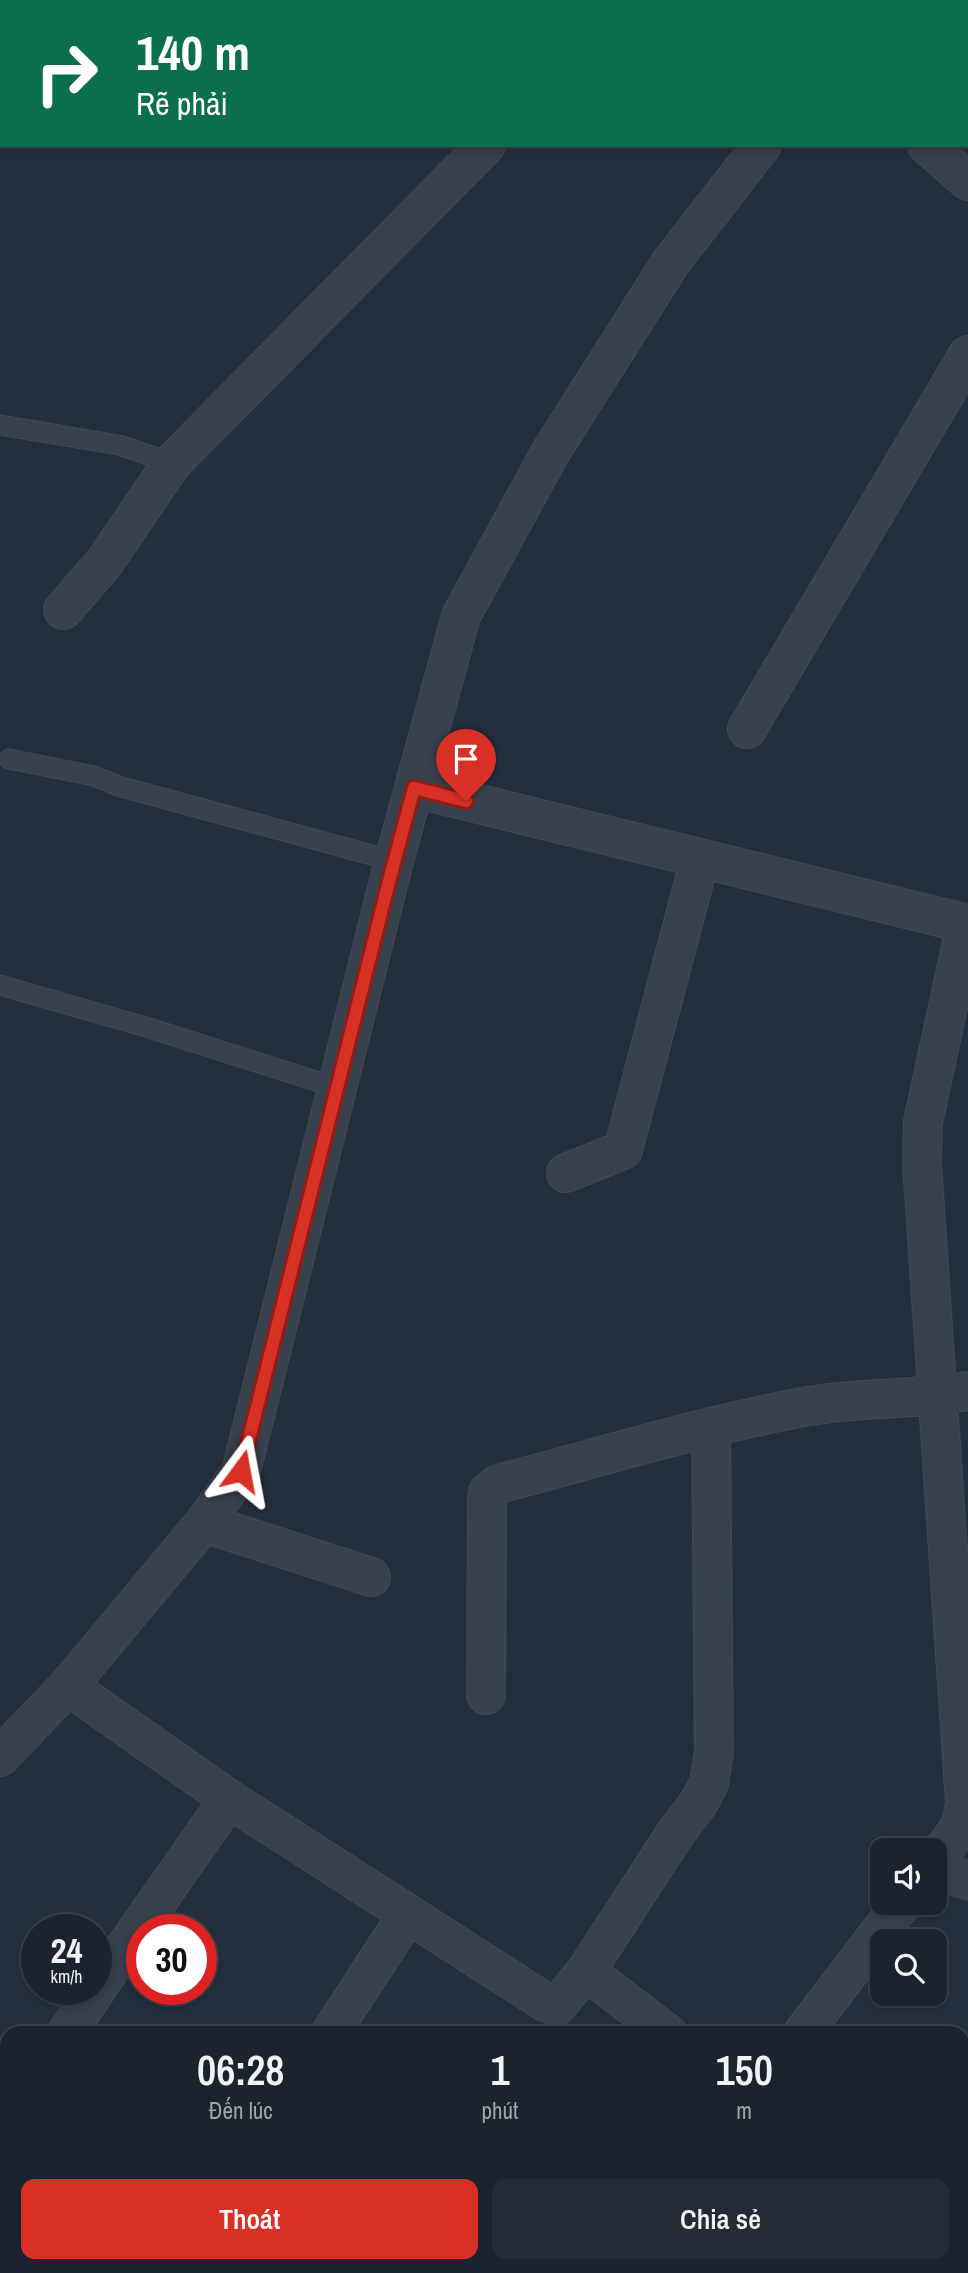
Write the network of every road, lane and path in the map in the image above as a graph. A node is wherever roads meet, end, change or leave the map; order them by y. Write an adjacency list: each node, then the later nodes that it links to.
1 (484, 147): 7 (street)
2 (760, 147): 11 (street)
3 (929, 147): 4 (street)
4 (968, 181)
5 (968, 355): 9 (street)
6 (0, 425): 7 (lane)
7 (172, 463): 8 (street)
8 (63, 610)
9 (747, 729)
10 (9, 760): 13 (lane)
11 (414, 788): 12 (street); 13 (street)
12 (700, 859): 14 (street); 17 (street)
13 (394, 861): 16 (street)
14 (967, 924): 18 (street)
15 (0, 985): 16 (lane)
16 (338, 1088): 20 (street)
17 (566, 1173)
18 (953, 1393): 19 (street); 26 (street)
19 (711, 1427): 23 (street); 32 (street)
20 (204, 1523): 21 (street); 22 (street)
21 (371, 1577)
22 (68, 1686): 24 (street); 25 (street)
23 (486, 1695)
24 (0, 1757)
25 (229, 1799): 29 (street); 31 (street)
26 (947, 1845)
27 (947, 1874): 28 (street)
28 (968, 1880)
29 (408, 1914): 32 (street); 35 (street)
30 (893, 1915): 37 (street)
31 (112, 1967)
32 (586, 1971): 36 (street)
33 (86, 2005): 34 (street)
34 (71, 2026)
35 (335, 2026)
36 (658, 2026)
37 (808, 2026)

